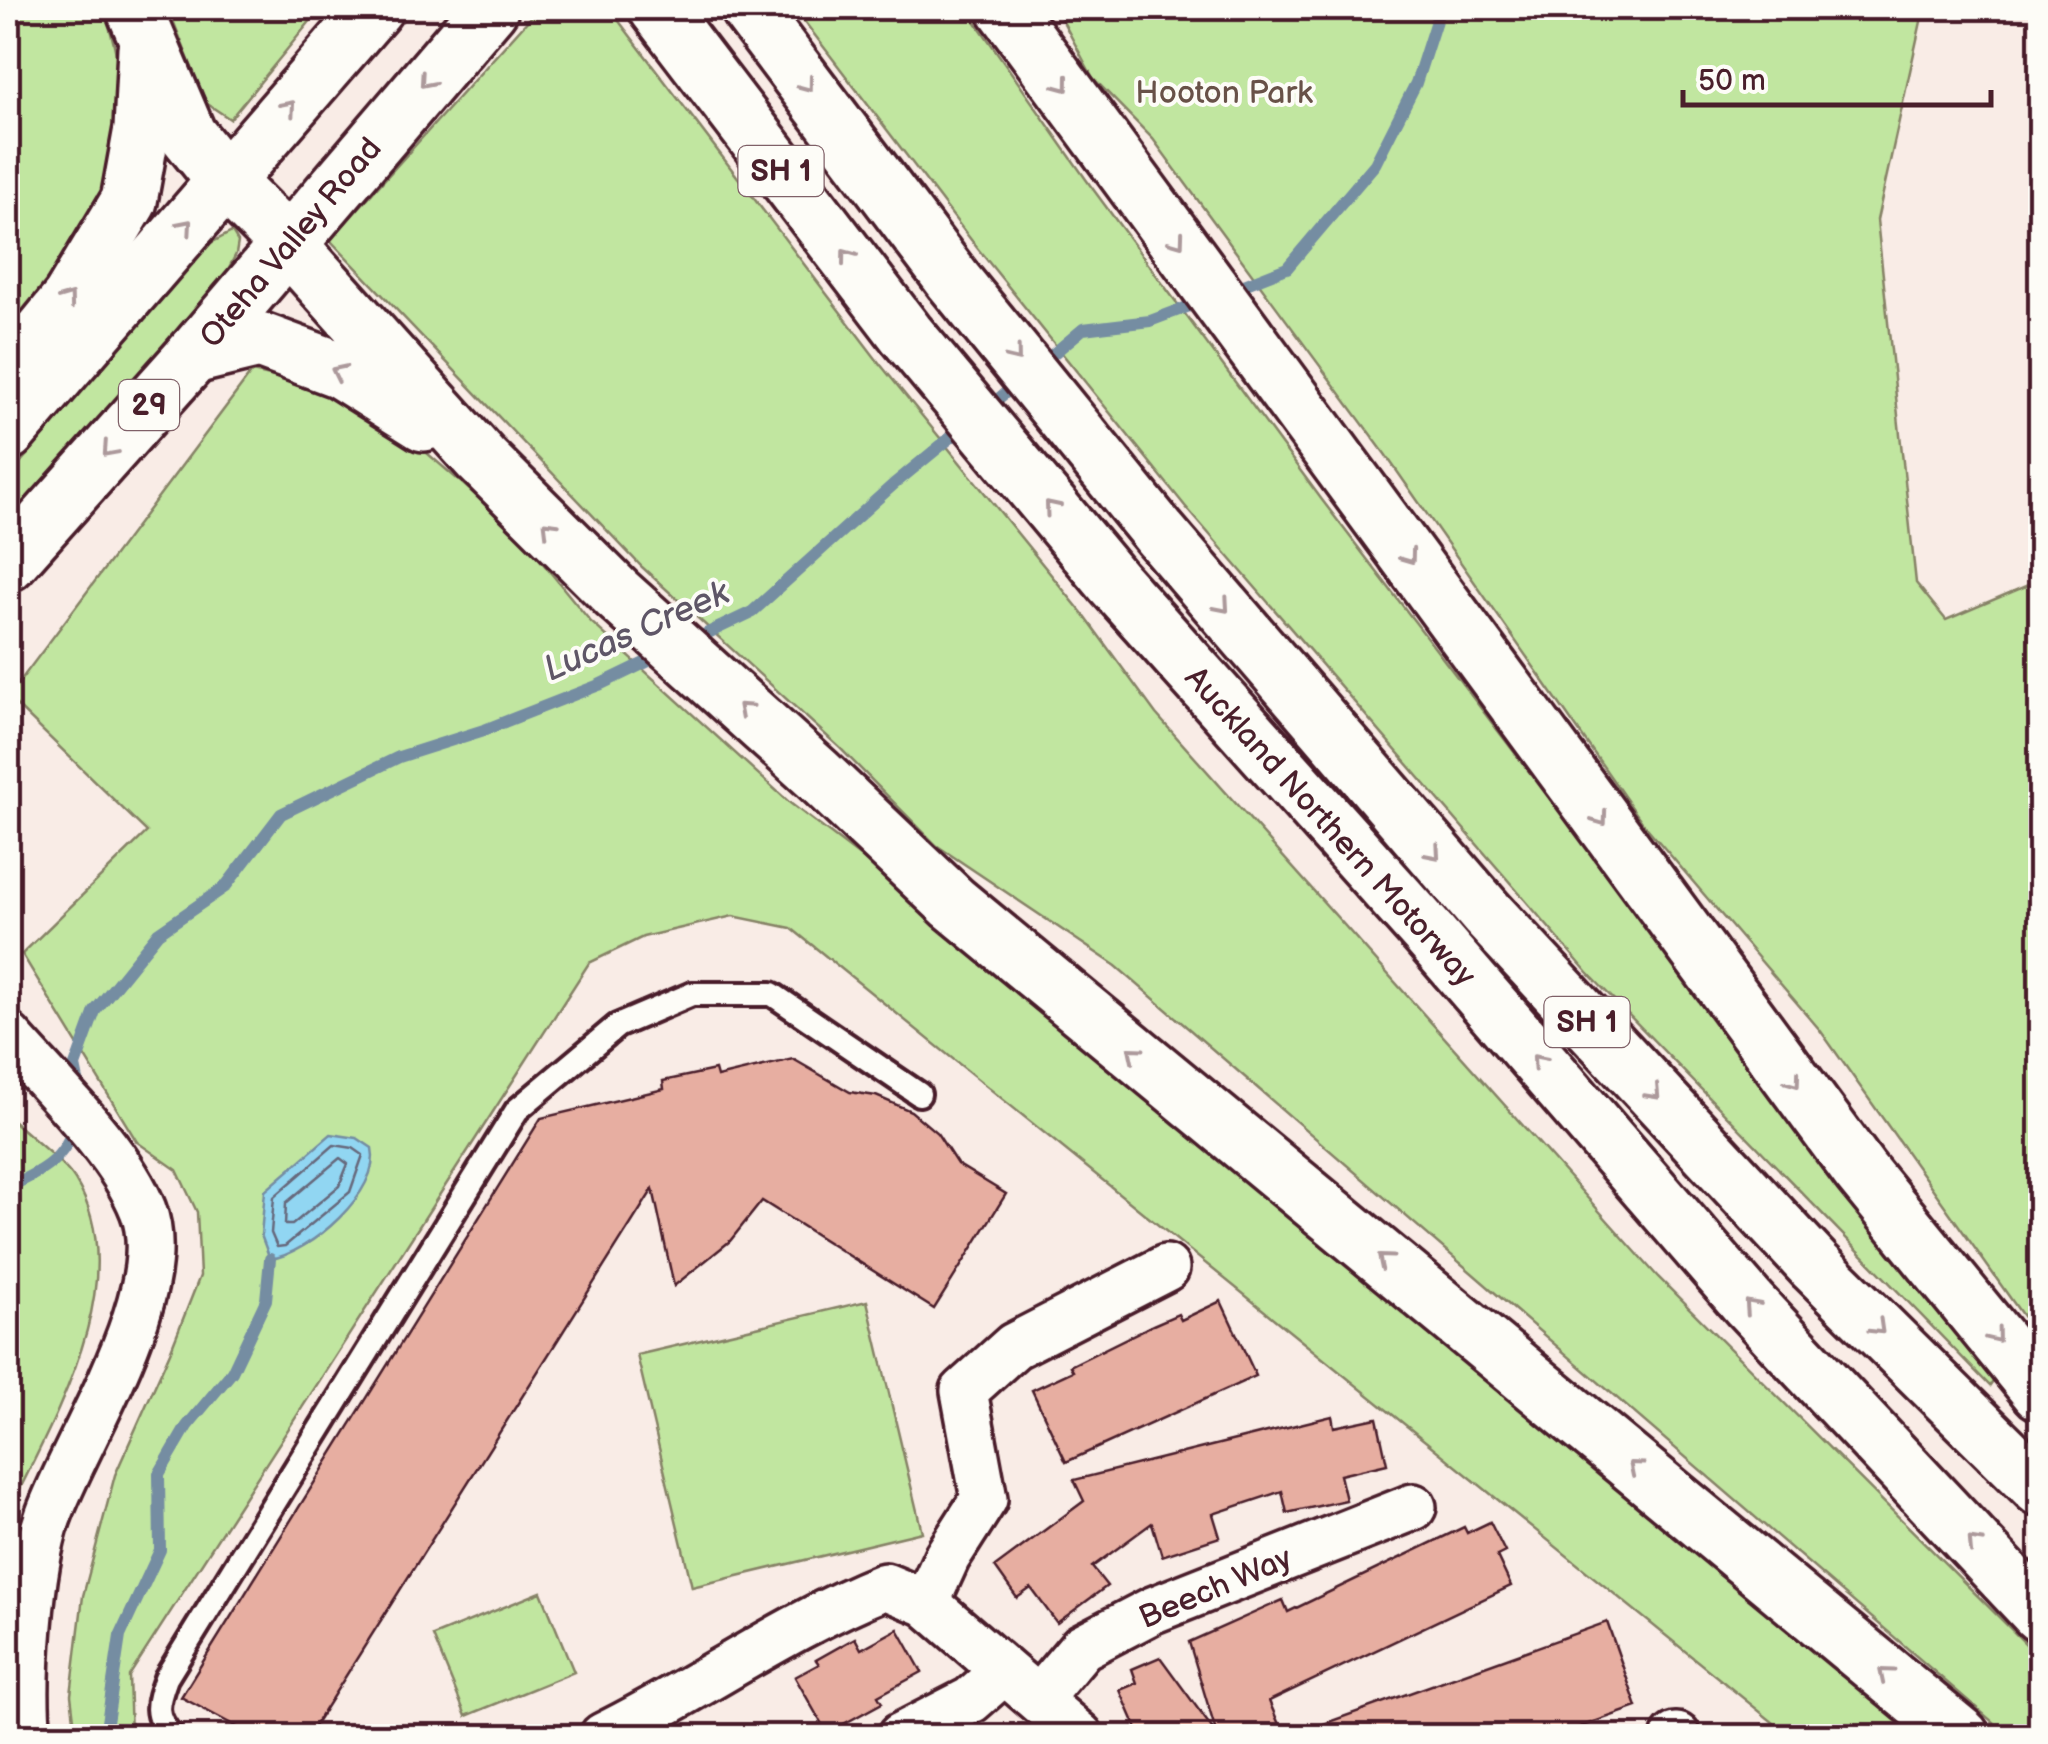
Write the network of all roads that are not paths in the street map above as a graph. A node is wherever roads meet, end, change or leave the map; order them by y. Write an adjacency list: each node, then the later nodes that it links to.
1 (374, 8): 7 (main road, one-way to 1)
2 (490, 8): 8 (main road, Oteha Valley Road / 29, one-way to 8)
3 (656, 8): 21 (main road, Auckland Northern Motorway / SH 1, one-way to 3)
4 (748, 8): 18 (main road, Auckland Northern Motorway / SH 1, one-way to 18)
5 (1005, 8): 17 (main road, one-way to 17)
6 (140, 23): 7 (main road); 10 (main road, one-way to 6)
7 (225, 181): 8 (main road); 11 (main road, one-way to 7)
8 (286, 243): 9 (main road, Oteha Valley Road / 29); 12 (main road)
9 (193, 356): 12 (main road, one-way to 9); 13 (main road, Oteha Valley Road / 29, one-way to 13)
10 (8, 375)
11 (8, 432)
12 (481, 459): 29 (main road, one-way to 12)
13 (8, 564)
14 (8, 1036): 24 (street)
15 (919, 1094): 25 (lane)
16 (1166, 1268): 20 (street)
17 (2040, 1392)
18 (2040, 1488)
19 (1413, 1506): 23 (street, Beech Way)
20 (926, 1604): 22 (street); 26 (street)
21 (2040, 1614)
22 (1002, 1672): 23 (street); 27 (street)
23 (1039, 1698): 28 (street)
24 (28, 1736)
25 (172, 1736)
26 (603, 1736)
27 (901, 1736)
28 (1080, 1736)
29 (1960, 1736)

